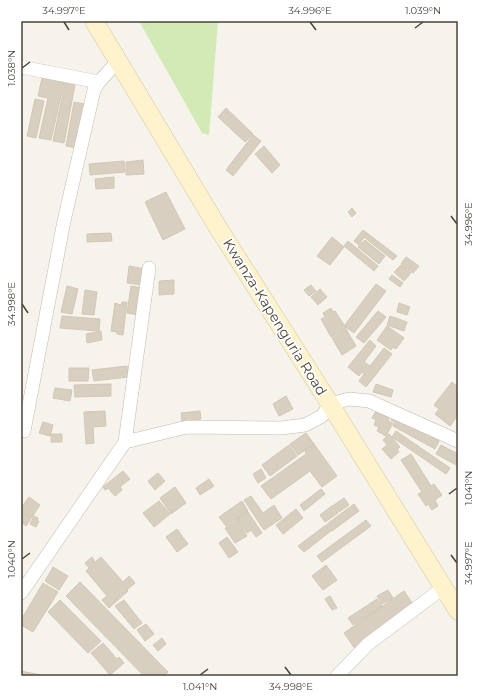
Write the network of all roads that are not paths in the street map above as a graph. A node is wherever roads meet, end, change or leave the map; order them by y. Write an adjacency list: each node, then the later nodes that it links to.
1 (94, 21): 2 (street, Kwanza-Kapenguria Road)
2 (118, 61): 4 (street); 6 (street, Kwanza-Kapenguria Road)
3 (21, 67): 4 (street)
4 (98, 82): 7 (street)
5 (149, 268): 9 (street)
6 (330, 404): 8 (street); 9 (street); 10 (street, Kwanza-Kapenguria Road)
7 (24, 431)
8 (458, 441)
9 (125, 442): 11 (street)
10 (443, 588): 12 (street, Kwanza-Kapenguria Road); 13 (street)
11 (21, 593)
12 (458, 612)
13 (337, 676)

